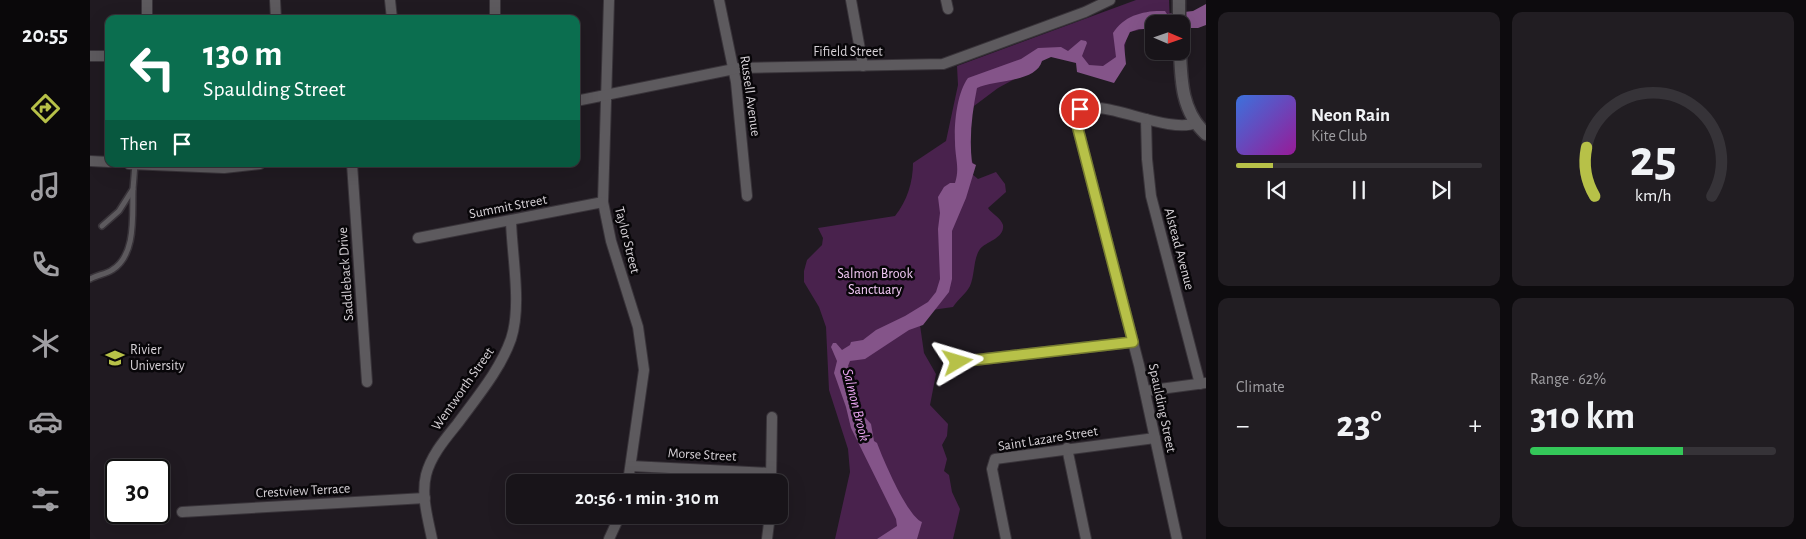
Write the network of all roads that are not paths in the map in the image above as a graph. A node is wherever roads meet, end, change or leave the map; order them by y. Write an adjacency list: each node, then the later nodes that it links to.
1 (147, 0): 10 (street)
2 (274, 0): 11 (street)
3 (390, 0): 12 (street)
4 (495, 0): 13 (street)
5 (609, 0): 20 (street, Taylor Street)
6 (719, 0): 19 (street, Russell Avenue)
7 (851, 0): 18 (street)
8 (1110, 0): 18 (street, Fifield Street)
9 (1179, 0): 14 (street)
10 (147, 15)
11 (276, 15)
12 (392, 15)
13 (495, 15)
14 (1179, 15)
15 (90, 56): 16 (street)
16 (105, 56)
17 (1180, 60): 23 (street)
18 (864, 66): 19 (street, Fifield Street)
19 (734, 69): 20 (street, Fifield Street); 32 (street, Russell Avenue)
20 (607, 96): 21 (street, Fifield Street); 33 (street, Taylor Street)
21 (580, 100)
22 (1146, 119): 23 (street, Spaulding Street); 38 (street, Spaulding Street); 41 (street, Alstead Avenue)
23 (1196, 123): 24 (street)
24 (1206, 134)
25 (90, 161): 26 (street)
26 (105, 162)
27 (141, 167): 31 (lane)
28 (204, 167): 29 (street)
29 (233, 167)
30 (352, 167): 40 (street, Saddleback Drive)
31 (133, 189): 35 (lane); 37 (lane)
32 (747, 196)
33 (603, 202): 34 (street, Summit Street); 46 (street, Taylor Street)
34 (511, 221): 36 (street, Summit Street); 50 (street, Wentworth Street)
35 (102, 226)
36 (418, 238)
37 (90, 279)
38 (1133, 342): 39 (street); 42 (street, Spaulding Street)
39 (958, 362)
40 (367, 382)
41 (1203, 384): 42 (street)
42 (1145, 391): 44 (street, Spaulding Street)
43 (772, 417): 49 (street)
44 (1155, 438): 45 (street, Saint Lazare Street); 59 (street, Spaulding Street)
45 (1067, 448): 57 (street, Saint Lazare Street); 58 (street)
46 (631, 466): 47 (street, Taylor Street); 48 (street, Morse Street)
47 (630, 474)
48 (724, 474)
49 (771, 474)
50 (424, 498): 51 (street, Crestview Terrace); 54 (street, Wentworth Street)
51 (182, 512)
52 (616, 524): 55 (street)
53 (769, 524): 56 (street)
54 (432, 539)
55 (609, 539)
56 (767, 539)
57 (1006, 539)
58 (1086, 539)
59 (1177, 539)

